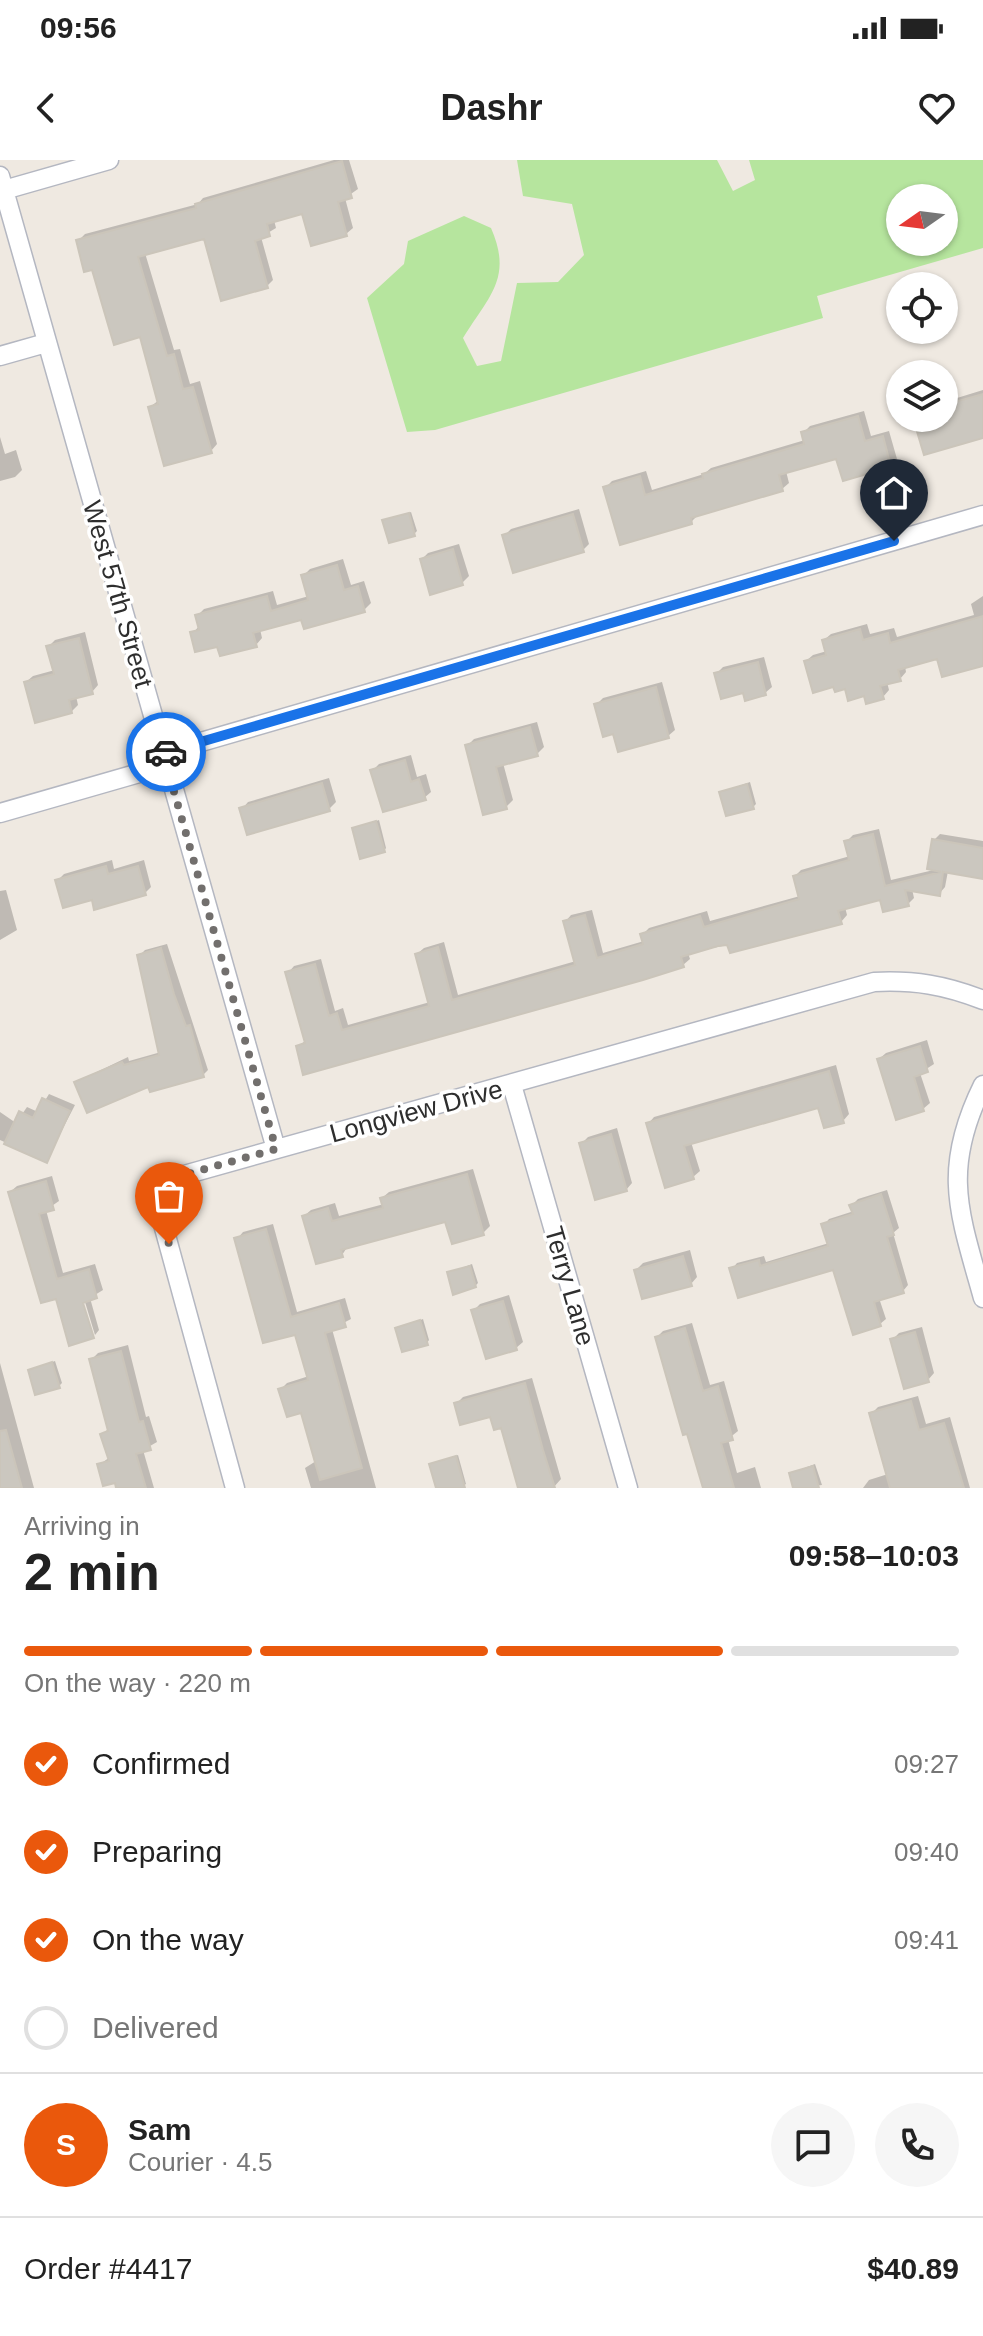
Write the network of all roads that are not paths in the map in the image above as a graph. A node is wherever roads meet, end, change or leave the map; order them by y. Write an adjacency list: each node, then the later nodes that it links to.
1 (109, 160): 2 (street)
2 (2, 183): 3 (street, West 57th Street)
3 (46, 343): 4 (street); 6 (street, West 57th Street)
4 (0, 356)
5 (983, 515): 6 (street)
6 (165, 759): 7 (street); 11 (street, West 57th Street)
7 (0, 813)
8 (983, 1000): 9 (street, Longview Drive)
9 (512, 1085): 11 (street, Longview Drive); 14 (street, Terry Lane)
10 (983, 1085): 12 (street)
11 (276, 1149): 13 (street, Longview Drive)
12 (983, 1298)
13 (235, 1488)
14 (628, 1488)

